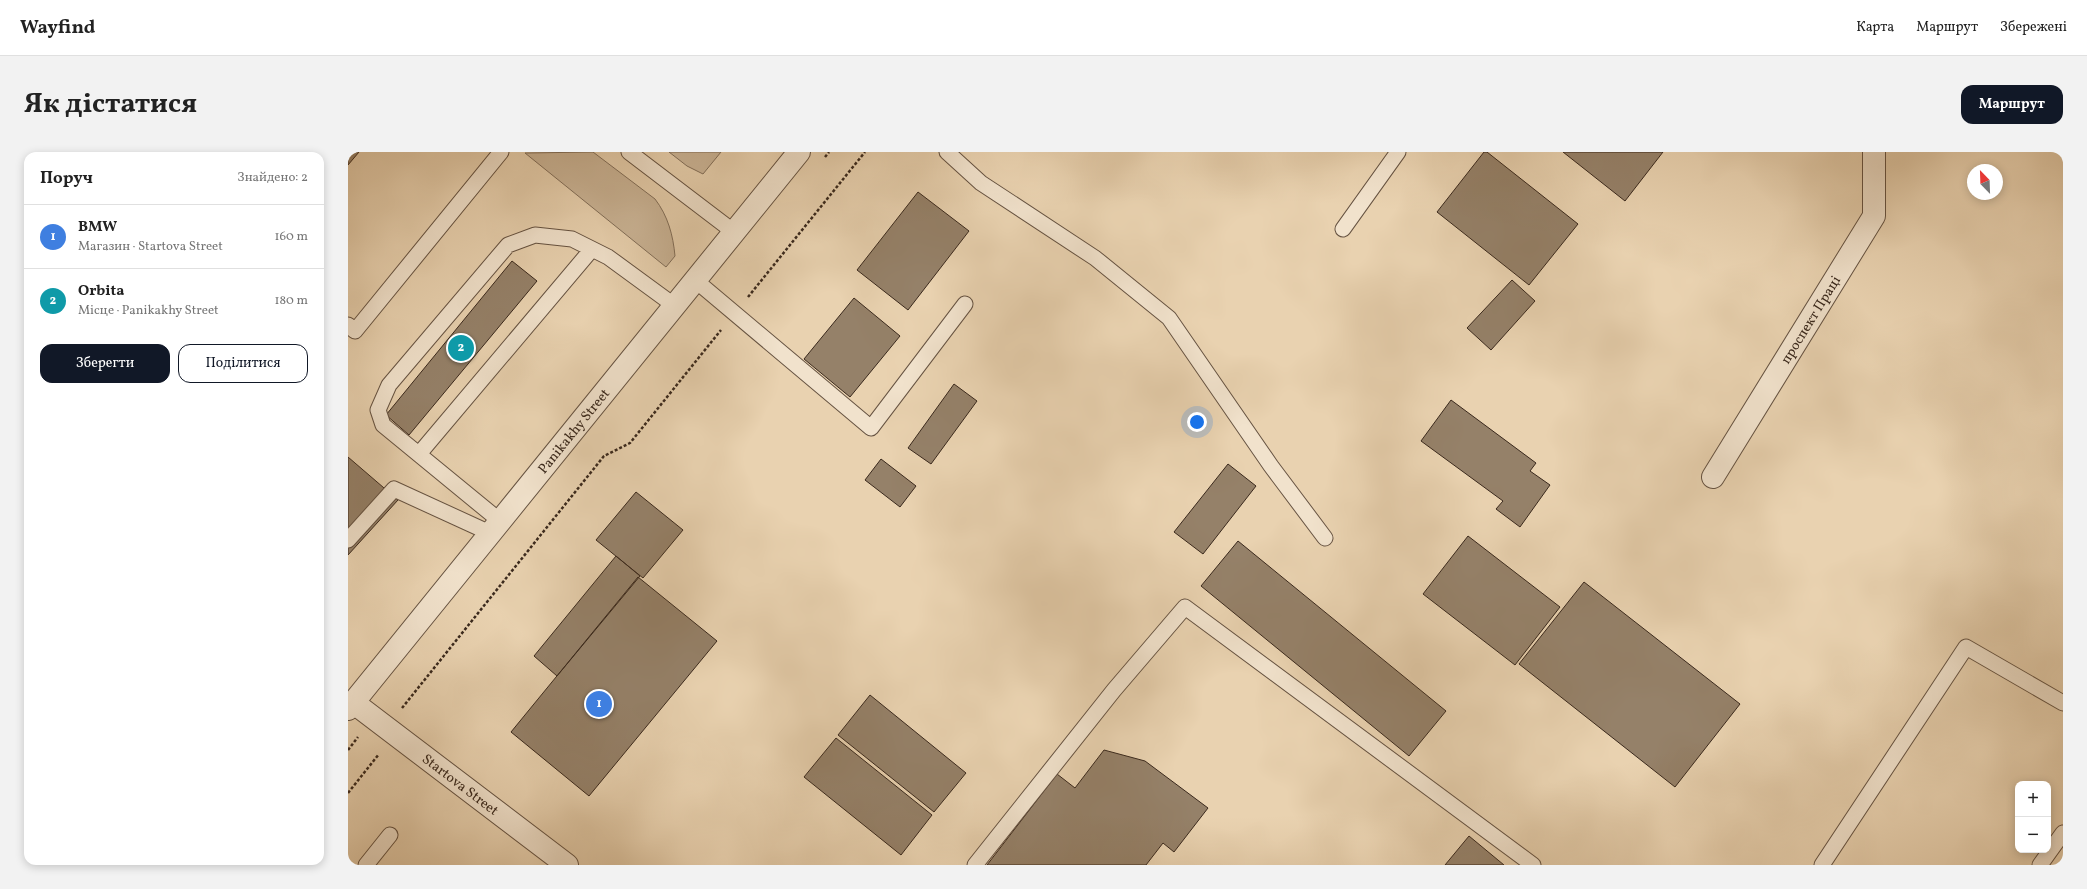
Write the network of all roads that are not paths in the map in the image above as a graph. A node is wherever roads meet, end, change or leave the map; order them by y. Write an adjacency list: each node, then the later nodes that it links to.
1 (501, 152): 13 (lane)
2 (629, 152): 8 (lane)
3 (799, 152): 8 (street, Panikakhy Street)
4 (948, 152): 17 (lane)
5 (1398, 152): 7 (lane)
6 (1874, 152): 15 (street, проспект Праці)
7 (1343, 229)
8 (734, 232): 10 (street, Panikakhy Street)
9 (592, 249): 12 (lane); 14 (lane); 14 (lane)
10 (695, 280): 11 (lane); 12 (street, Panikakhy Street)
11 (965, 304)
12 (674, 306): 16 (street, Panikakhy Street)
13 (348, 325)
14 (419, 454): 16 (lane)
15 (1713, 477)
16 (495, 527): 18 (lane); 19 (street, Panikakhy Street)
17 (1325, 538)
18 (348, 540)
19 (350, 703): 24 (street, Startova Street)
20 (2063, 703): 27 (lane)
21 (2063, 833): 28 (lane)
22 (390, 835): 23 (lane)
23 (366, 865)
24 (567, 865)
25 (975, 865): 26 (lane)
26 (1533, 865)
27 (1822, 865)
28 (2040, 865)

